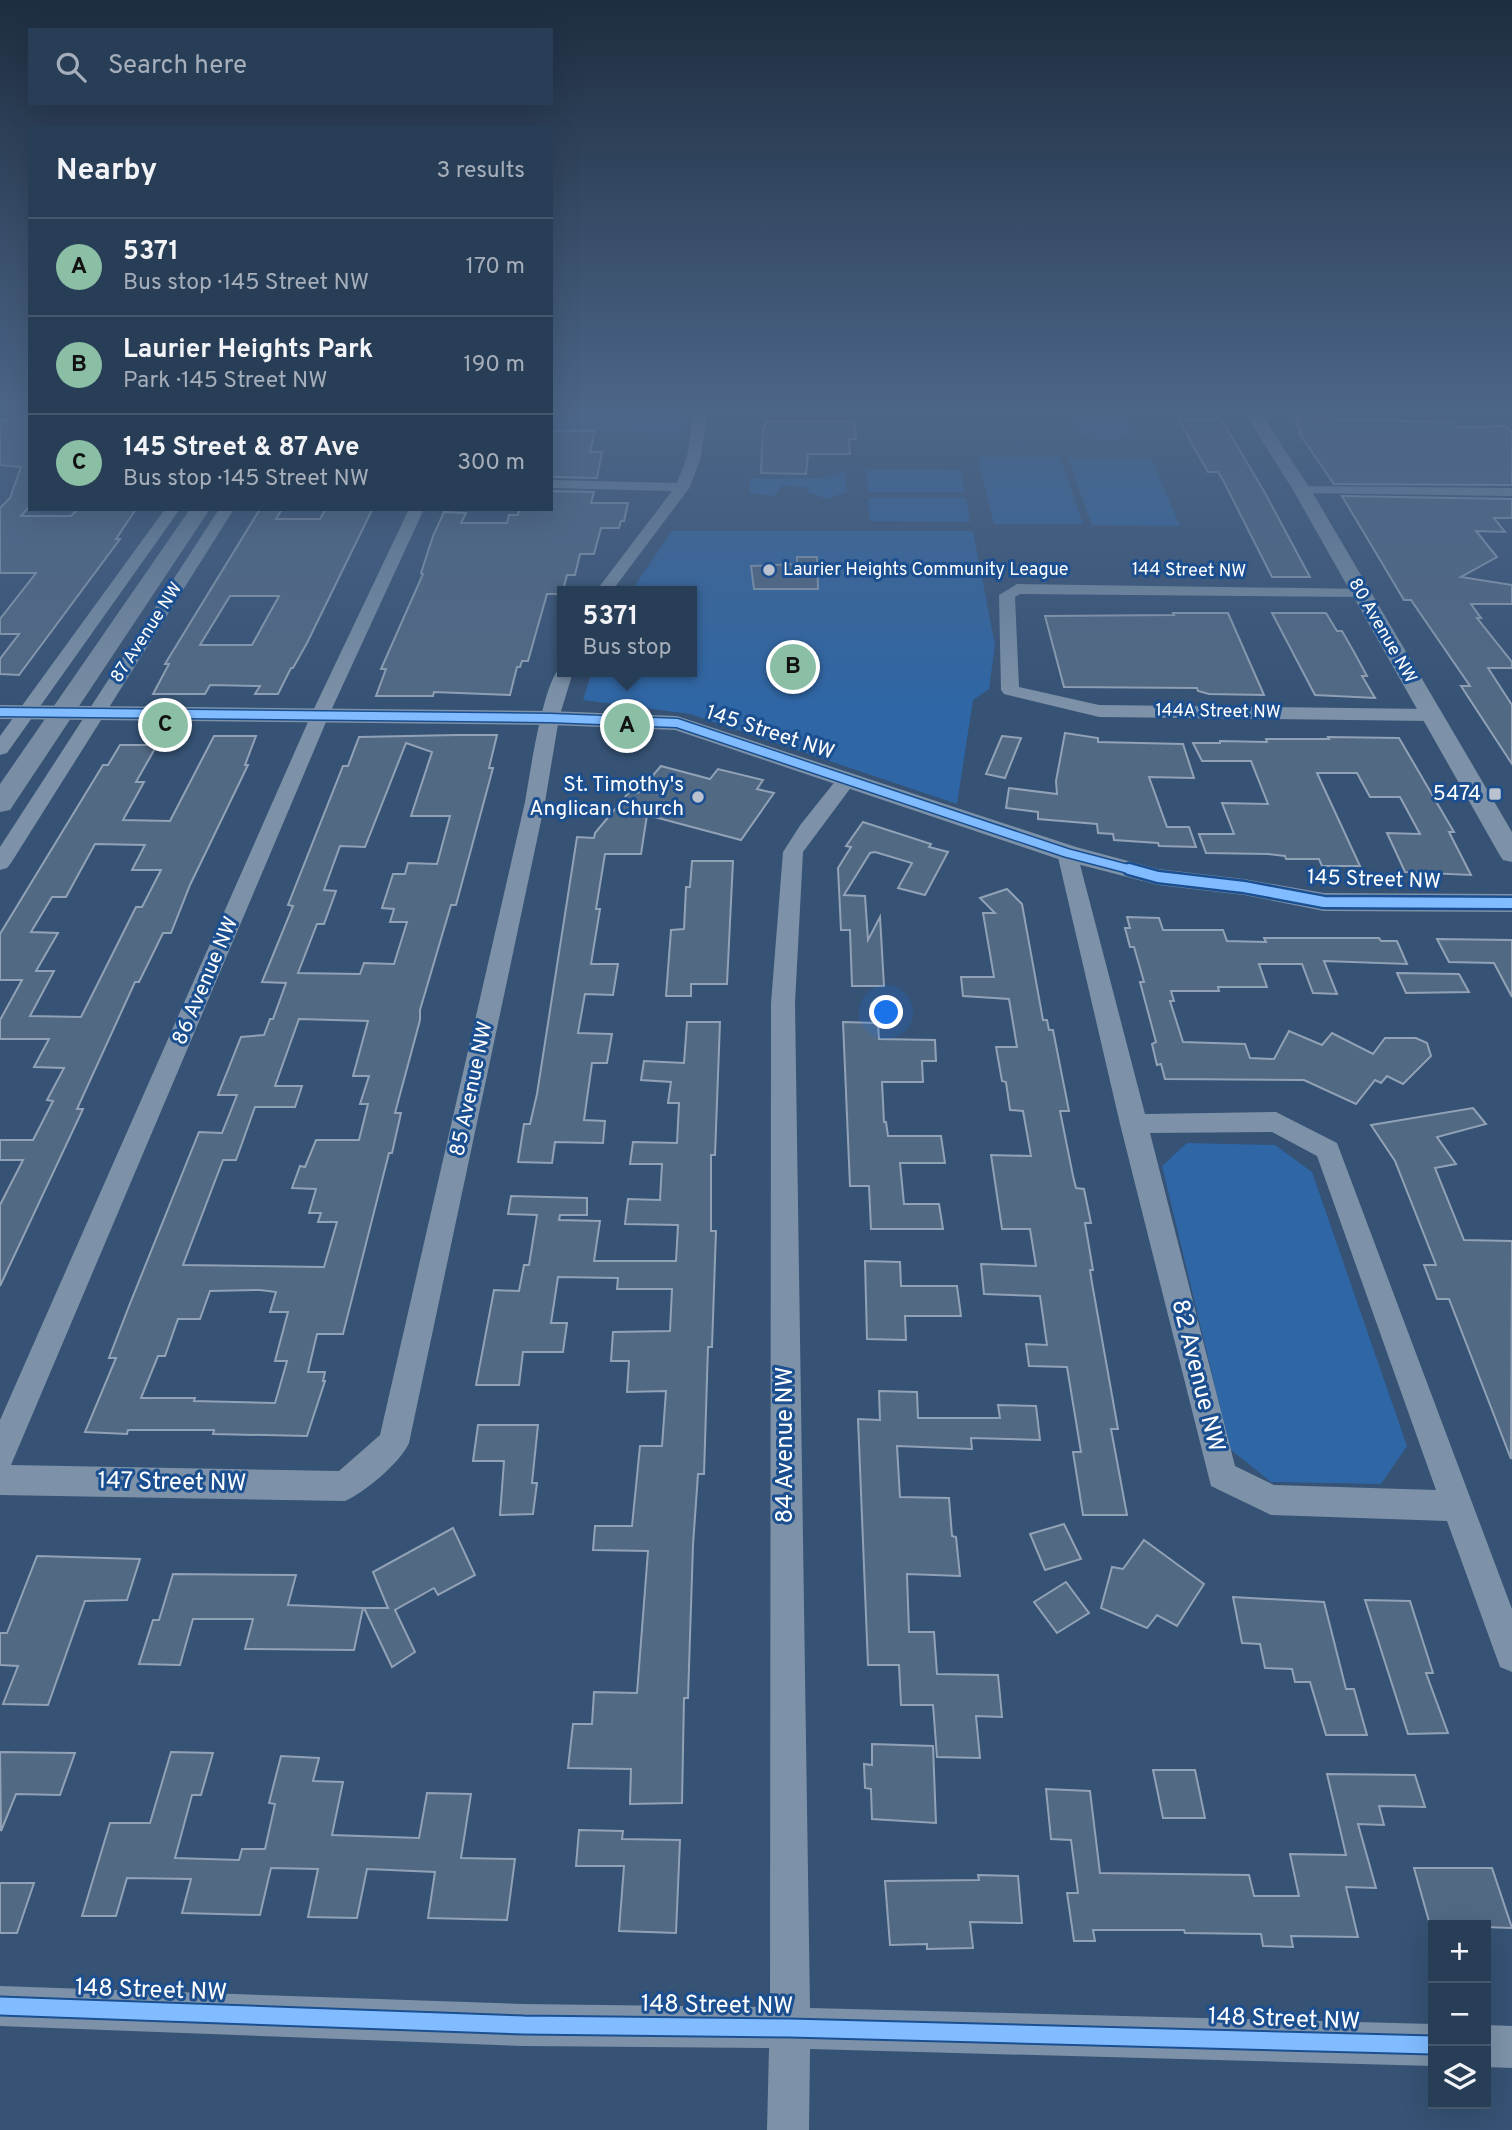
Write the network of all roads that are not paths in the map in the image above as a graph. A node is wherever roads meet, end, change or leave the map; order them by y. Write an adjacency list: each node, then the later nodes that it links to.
1 (667, 508): 7 (street)
2 (1312, 508): 8 (street, 80 Avenue NW)
3 (172, 511): 12 (street)
4 (199, 511): 13 (main road, 87 Avenue NW)
5 (225, 511): 14 (street, 87 Avenue NW)
6 (416, 511): 15 (street, 86 Avenue NW)
7 (608, 586)
8 (1360, 592): 10 (street, 144 Street NW); 16 (street, 80 Avenue NW)
9 (562, 677): 17 (street, 85 Avenue NW)
10 (1010, 690): 16 (street, 144A Street NW)
11 (0, 712): 12 (street, 145 Street NW)
12 (26, 712): 13 (street, 145 Street NW); 18 (street)
13 (62, 713): 14 (street, 145 Street NW); 20 (main road, 87 Avenue NW)
14 (96, 713): 15 (street, 145 Street NW); 23 (street, 87 Avenue NW)
15 (320, 715): 17 (street, 145 Street NW); 26 (street, 86 Avenue NW)
16 (1430, 715): 22 (street, 80 Avenue NW)
17 (550, 718): 19 (street, 145 Street NW); 28 (street, 85 Avenue NW)
18 (0, 749)
19 (848, 778): 21 (street, 145 Street NW); 32 (street, 84 Avenue NW)
20 (0, 804)
21 (1067, 853): 24 (street, 145 Street NW); 25 (street, 82 Avenue NW)
22 (1512, 854)
23 (0, 863)
24 (1512, 903)
25 (1133, 1124): 29 (street); 29 (street, 82 Avenue NW)
26 (0, 1455)
27 (0, 1480): 28 (street, 147 Street NW)
28 (345, 1486)
29 (1458, 1506): 30 (street)
30 (1512, 1655)
31 (0, 2006): 32 (street, 148 Street NW)
32 (790, 2028): 33 (street, 148 Street NW); 36 (street, 84 Avenue NW)
33 (1428, 2045)
34 (1491, 2046): 35 (street)
35 (1512, 2047)
36 (788, 2130)

